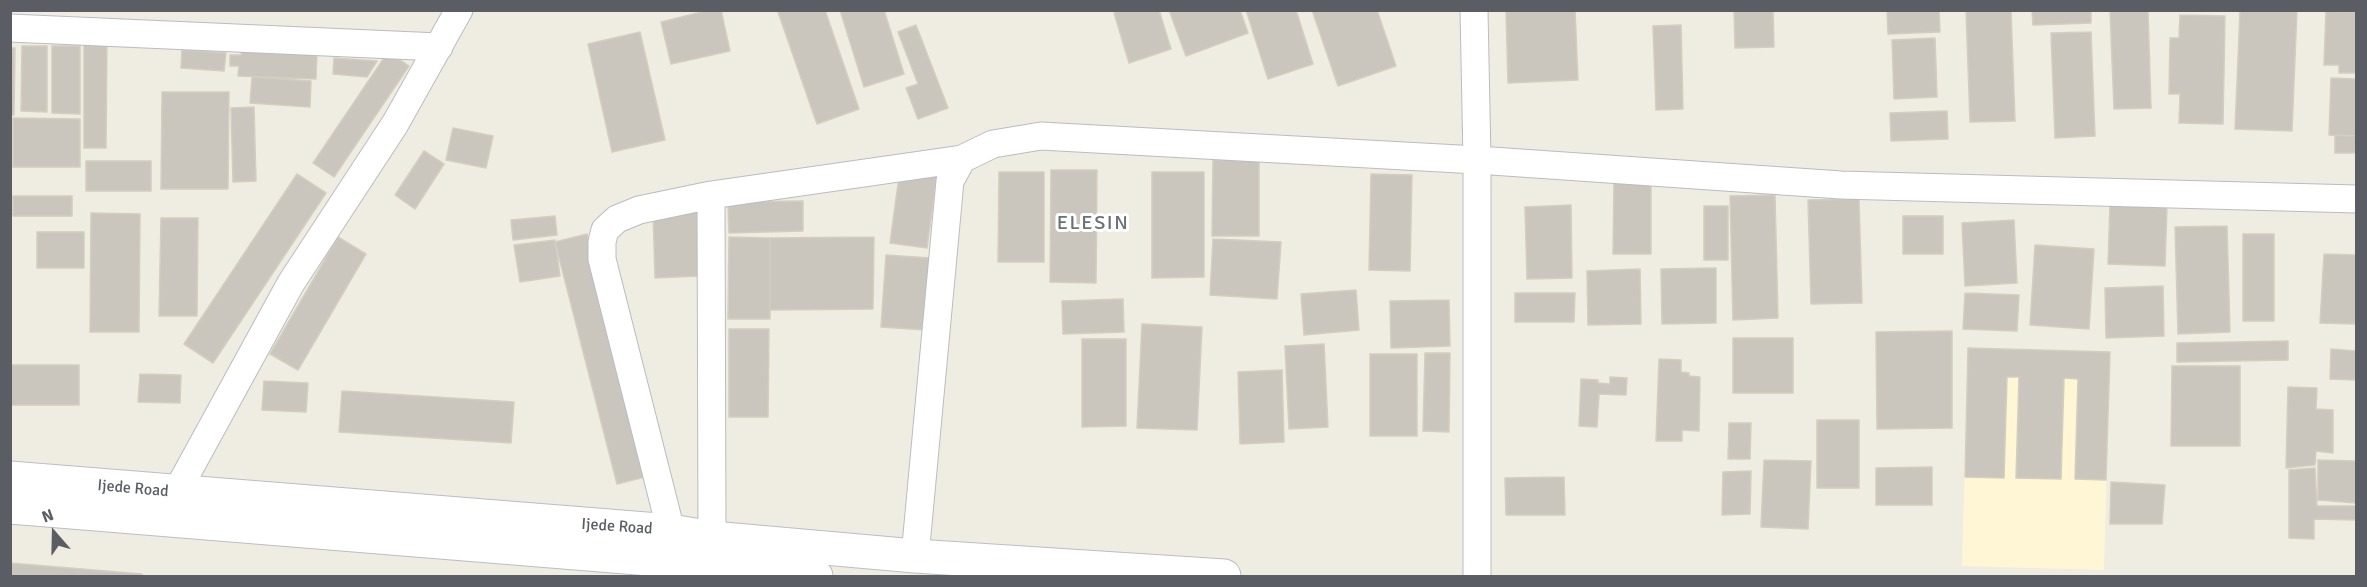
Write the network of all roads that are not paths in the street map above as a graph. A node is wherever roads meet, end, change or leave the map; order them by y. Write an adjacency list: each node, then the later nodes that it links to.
1 (459, 10): 4 (street)
2 (1474, 10): 6 (street)
3 (10, 28): 4 (street)
4 (439, 47): 10 (street)
5 (962, 159): 6 (street); 7 (street); 14 (street)
6 (1477, 160): 8 (street); 17 (street)
7 (711, 195): 12 (street); 13 (street)
8 (2356, 199)
9 (10, 478): 10 (main road, Ijede Road)
10 (176, 493): 12 (main road, Ijede Road)
11 (10, 507): 15 (main road, Ijede Road)
12 (671, 531): 13 (main road, Ijede Road)
13 (712, 538): 14 (main road, Ijede Road)
14 (915, 556): 16 (main road, Ijede Road)
15 (816, 576)
16 (1224, 576)
17 (1477, 576)

